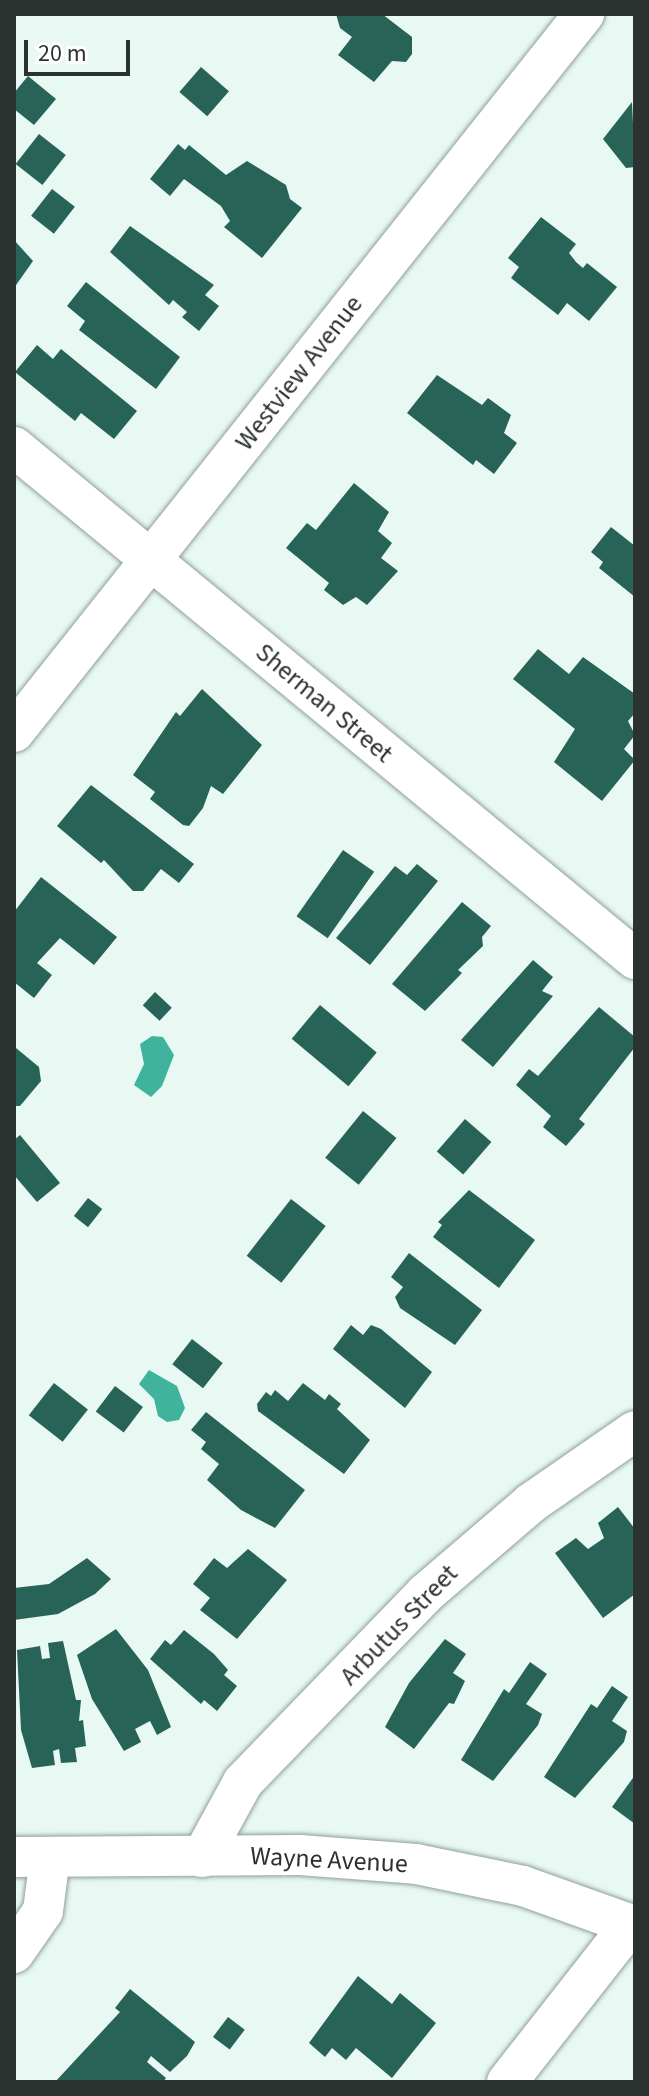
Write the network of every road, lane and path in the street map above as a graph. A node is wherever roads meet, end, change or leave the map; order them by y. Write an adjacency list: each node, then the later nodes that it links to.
1 (584, 14): 3 (street, Westview Avenue)
2 (14, 447): 3 (street, Sherman Street)
3 (150, 559): 4 (street, Westview Avenue); 5 (street, Sherman Street)
4 (14, 732)
5 (635, 959)
6 (635, 1431): 8 (street, Arbutus Street)
7 (32, 1857): 8 (street, Wayne Avenue); 10 (street)
8 (202, 1857): 9 (street, Wayne Avenue)
9 (633, 1925): 11 (street)
10 (14, 1953)
11 (507, 2082)

